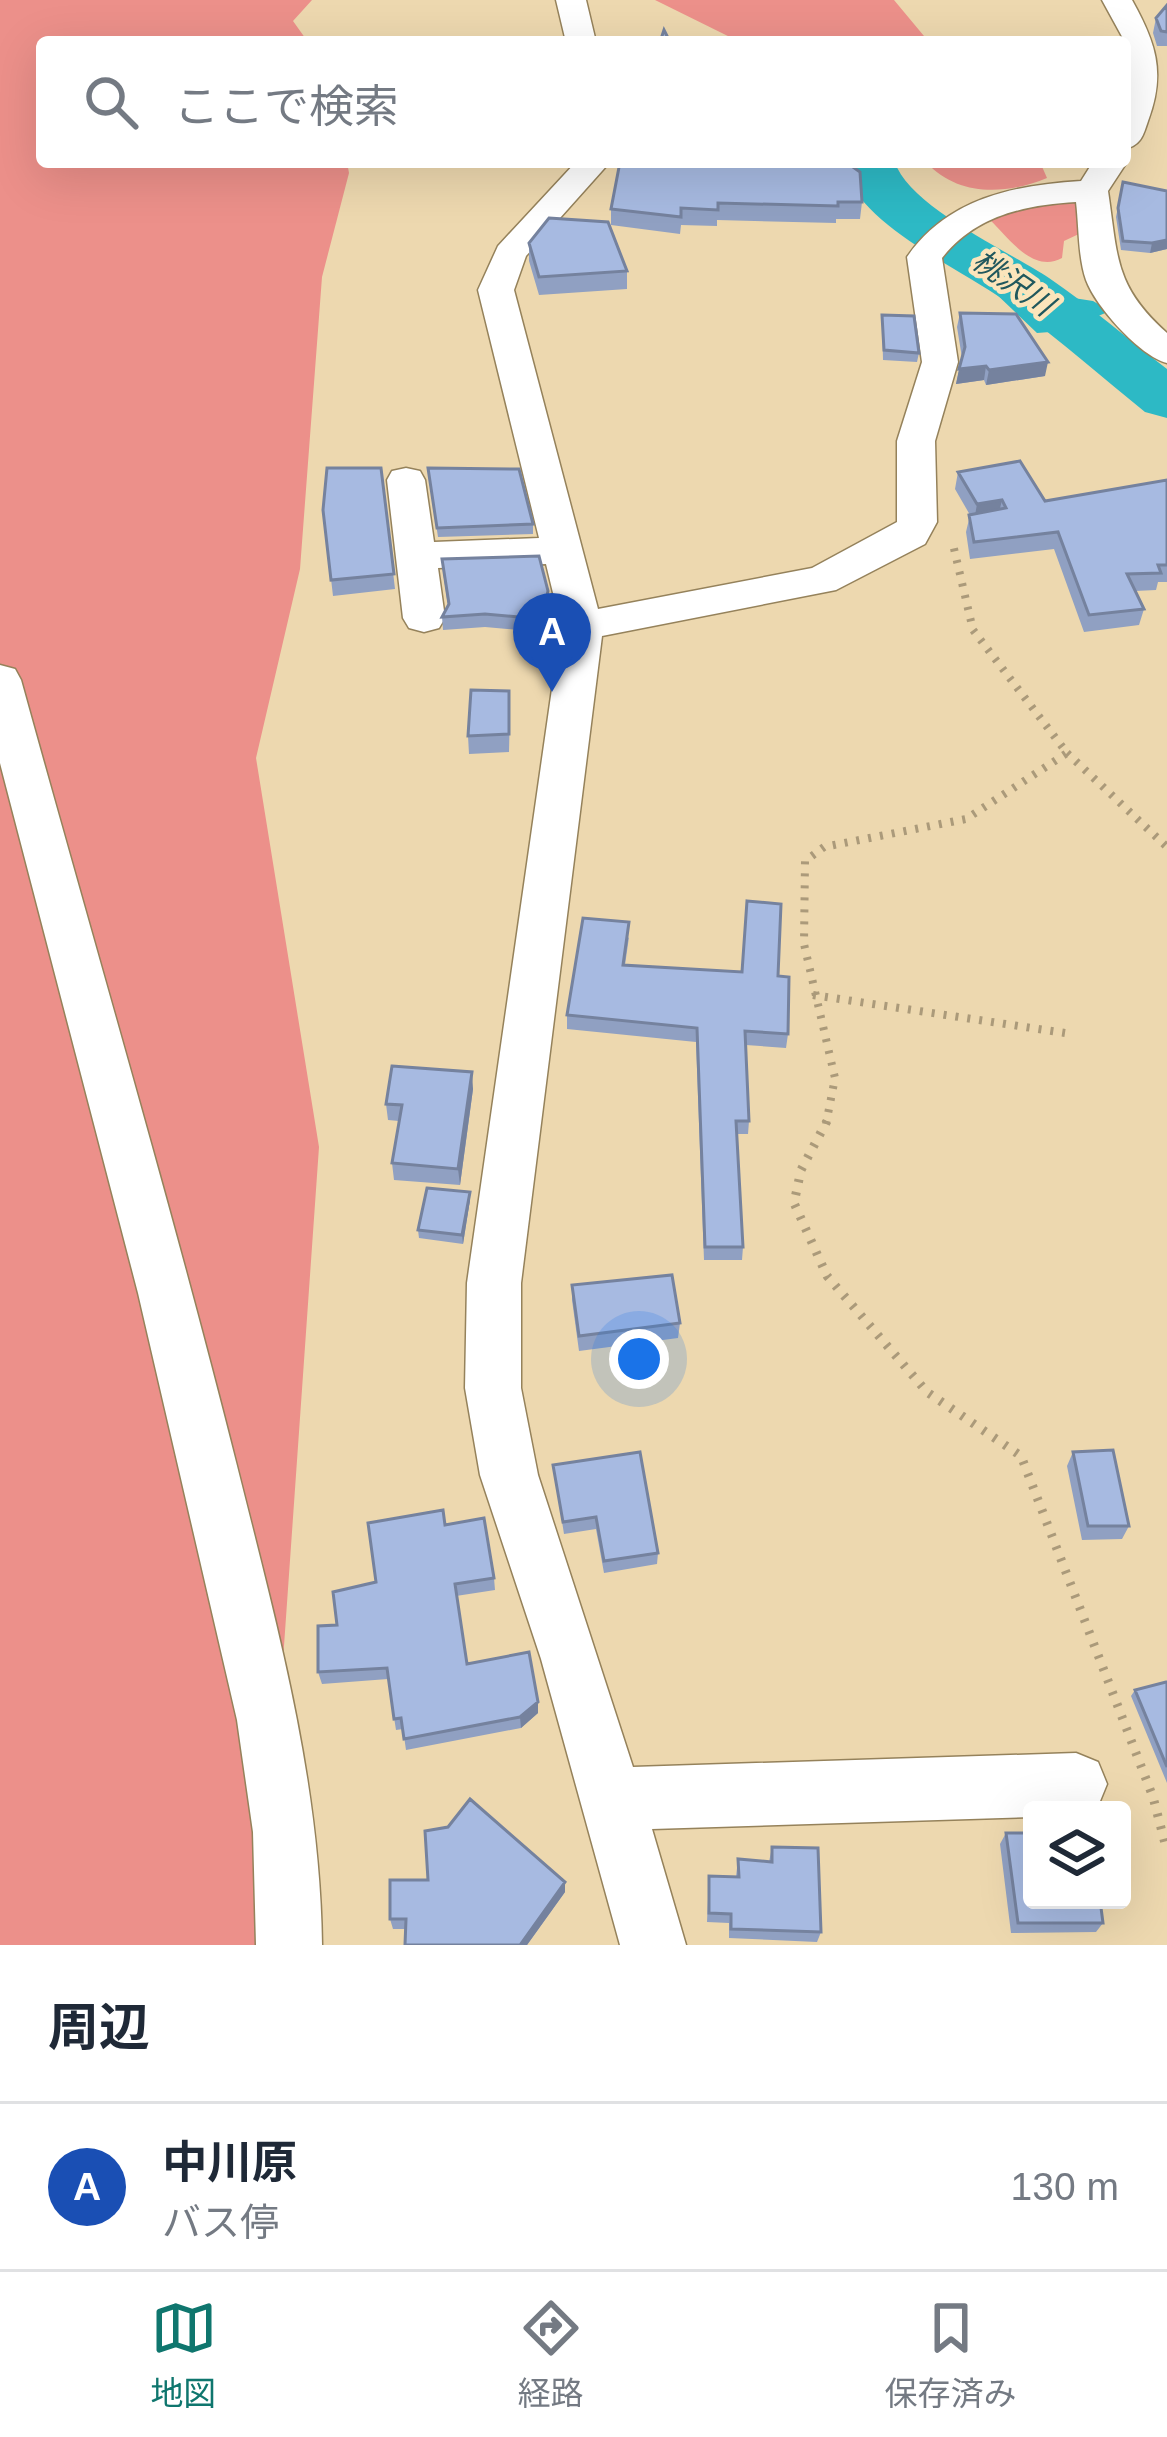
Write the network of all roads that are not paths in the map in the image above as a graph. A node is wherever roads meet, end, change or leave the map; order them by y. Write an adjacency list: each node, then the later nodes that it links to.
1 (1117, 0): 4 (street)
2 (571, 1): 3 (street)
3 (580, 36)
4 (1155, 56): 5 (street)
5 (1131, 123)
6 (588, 168): 10 (street)
7 (1101, 176): 8 (street); 13 (street)
8 (1167, 352)
9 (406, 480): 11 (street)
10 (561, 550): 11 (street); 13 (street)
11 (417, 556): 12 (street)
12 (424, 618)
13 (582, 626): 16 (street)
14 (0, 680): 17 (street)
15 (1076, 1784): 16 (street)
16 (613, 1798): 18 (street)
17 (289, 1945)
18 (653, 1945)

